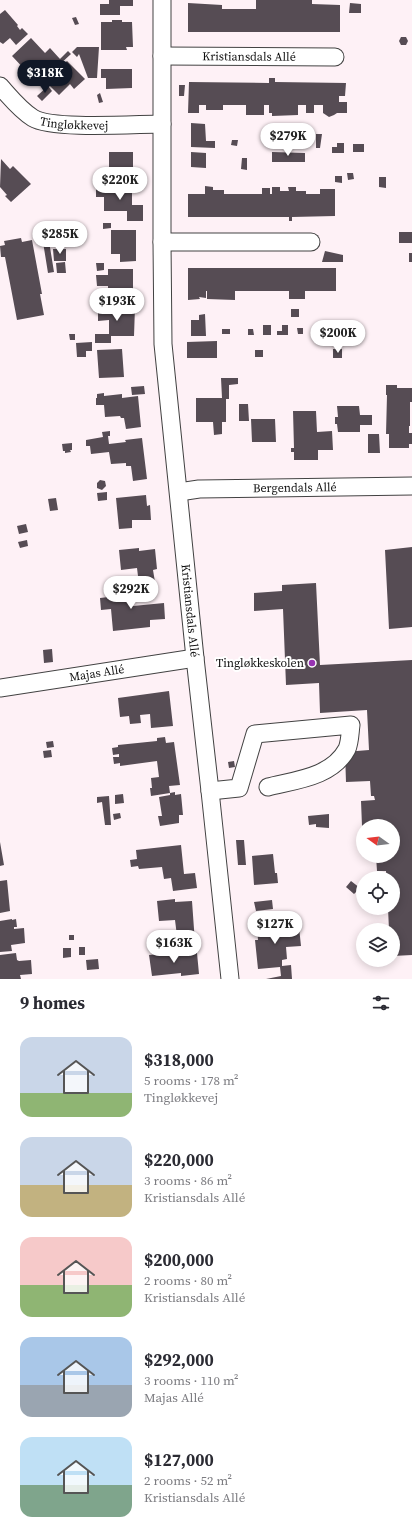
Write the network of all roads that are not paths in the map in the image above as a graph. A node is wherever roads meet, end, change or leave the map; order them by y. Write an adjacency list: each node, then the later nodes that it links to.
1 (162, 0): 2 (street, Kristiansdals Allé)
2 (162, 56): 3 (street, Kristiansdals Allé); 5 (street, Kristiansdals Allé)
3 (335, 57)
4 (0, 86): 5 (street, Tingløkkevej)
5 (162, 124): 6 (street, Kristiansdals Allé)
6 (162, 242): 7 (street); 9 (street, Kristiansdals Allé)
7 (311, 242)
8 (412, 486): 9 (street, Bergendals Allé)
9 (179, 492): 10 (street, Kristiansdals Allé)
10 (195, 658): 11 (street, Majas Allé); 13 (street, Kristiansdals Allé)
11 (0, 688)
12 (268, 787): 13 (street)
13 (210, 791): 14 (street, Kristiansdals Allé)
14 (230, 979)

